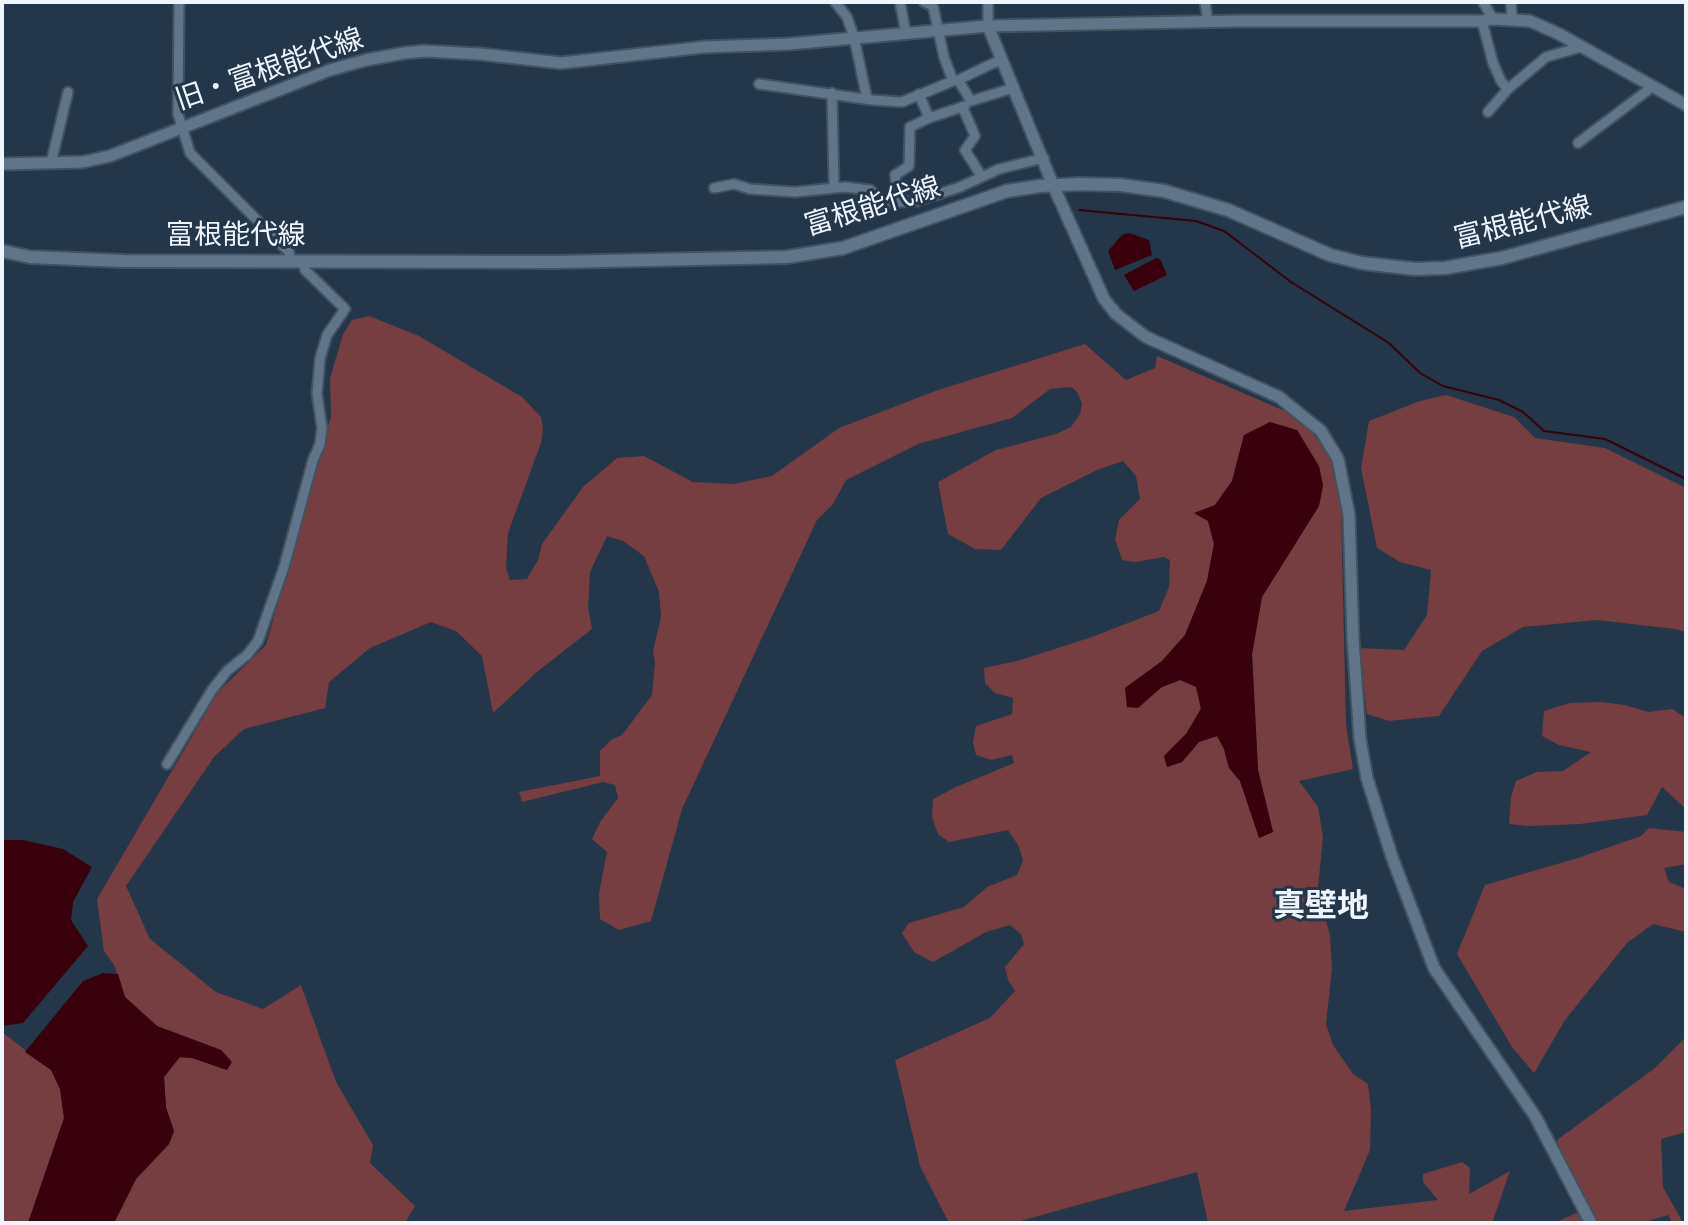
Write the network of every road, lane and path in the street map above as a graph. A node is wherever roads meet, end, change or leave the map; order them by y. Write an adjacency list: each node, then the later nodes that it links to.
1 (179, 2): 31 (street)
2 (835, 2): 15 (street)
3 (900, 2): 14 (street)
4 (924, 2): 13 (street)
5 (988, 2): 12 (street)
6 (1205, 2): 11 (street)
7 (1483, 2): 9 (street)
8 (1511, 2): 10 (street)
9 (1488, 20): 10 (street, 旧・富根能代線); 11 (street, 旧・富根能代線); 22 (street)
10 (1512, 20): 16 (street, 旧・富根能代線)
11 (1208, 22): 12 (street, 旧・富根能代線)
12 (988, 26): 13 (street, 旧・富根能代線); 17 (street)
13 (939, 31): 14 (street, 旧・富根能代線); 18 (street)
14 (906, 33): 15 (street, 旧・富根能代線)
15 (854, 37): 26 (street); 31 (street, 旧・富根能代線)
16 (1581, 47): 20 (street, 旧・富根能代線); 22 (street)
17 (1002, 59): 18 (street); 21 (street)
18 (955, 80): 25 (street); 27 (street)
19 (759, 84): 24 (street)
20 (1652, 87): 28 (street, 旧・富根能代線); 32 (street)
21 (1013, 88): 27 (street); 33 (street)
22 (1508, 89): 29 (street)
23 (68, 92): 34 (street)
24 (832, 93): 26 (street); 39 (street)
25 (919, 94): 26 (street); 30 (street)
26 (867, 99)
27 (967, 104): 30 (street); 36 (street)
28 (1686, 105)
29 (1488, 112)
30 (929, 118): 41 (street)
31 (182, 127): 34 (street, 旧・富根能代線); 45 (street)
32 (1578, 143)
33 (1044, 158): 36 (street); 38 (street)
34 (51, 163): 35 (street, 旧・富根能代線)
35 (2, 164)
36 (982, 177): 37 (street)
37 (965, 185): 41 (street); 42 (street)
38 (1053, 185): 42 (main road, 富根能代線); 43 (main road, 富根能代線); 47 (street)
39 (834, 187): 40 (street); 41 (street)
40 (714, 188)
41 (899, 202)
42 (973, 202): 45 (main road, 富根能代線)
43 (1686, 207)
44 (2, 251): 45 (main road, 富根能代線)
45 (296, 261): 46 (street)
46 (167, 764)
47 (1591, 1223)

